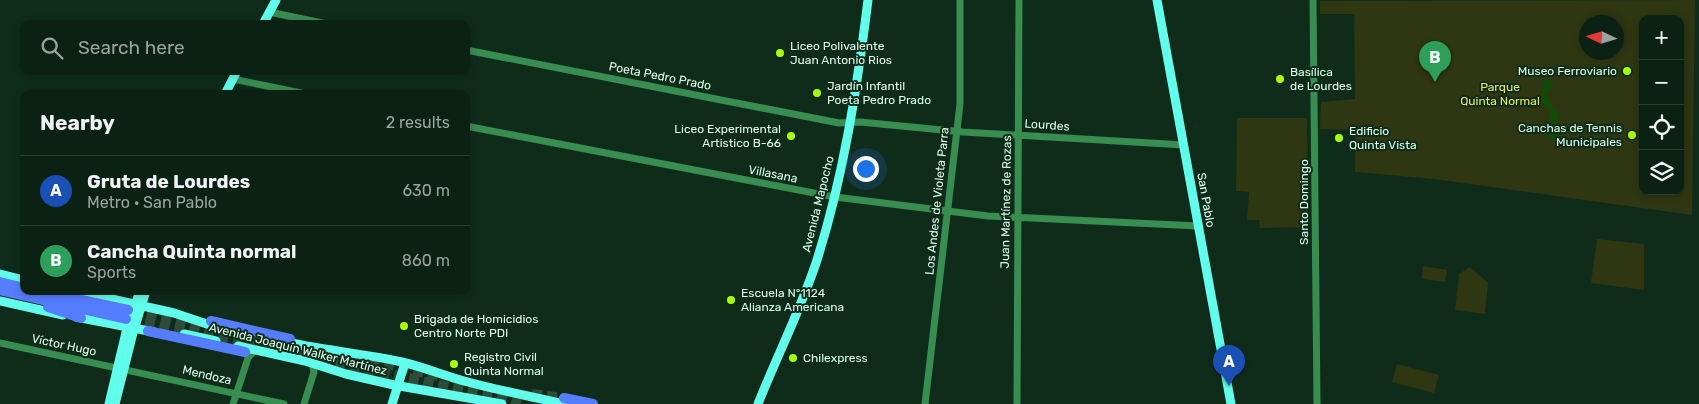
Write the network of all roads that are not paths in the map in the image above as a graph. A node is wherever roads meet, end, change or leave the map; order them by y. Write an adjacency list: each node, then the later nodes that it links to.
1 (868, 0): 14 (main road, Avenida Mapocho)
2 (960, 0): 16 (street, Los Andes de Violeta Parra)
3 (1019, 0): 17 (street, Juan Martínez de Rozas)
4 (1157, 0): 18 (main road, San Pablo)
5 (1313, 0): 63 (street, Santo Domingo)
6 (275, 1): 7 (main road)
7 (270, 12): 8 (main road); 9 (street)
8 (265, 20)
9 (308, 20)
10 (470, 51): 14 (street, Poeta Pedro Prado)
11 (235, 75): 12 (main road); 13 (street)
12 (227, 90)
13 (291, 90)
14 (850, 122): 16 (street, Lourdes); 19 (main road, Avenida Mapocho)
15 (470, 127): 19 (street, Villasana)
16 (956, 132): 17 (street, Lourdes); 20 (street, Los Andes de Violeta Parra)
17 (1019, 135): 18 (street, Lourdes); 21 (street, Juan Martínez de Rozas)
18 (1184, 145): 22 (main road, San Pablo)
19 (835, 197): 20 (street, Villasana); 46 (main road, Avenida Mapocho)
20 (947, 211): 21 (street, Villasana); 60 (street, Los Andes de Violeta Parra)
21 (1016, 217): 22 (street, Villasana); 61 (street, Juan Martínez de Rozas)
22 (1198, 226): 62 (main road, San Pablo)
23 (0, 274): 24 (main road)
24 (20, 279)
25 (0, 282): 26 (highway)
26 (20, 287)
27 (0, 291): 28 (highway); 37 (highway)
28 (20, 295)
29 (21, 295): 36 (highway)
30 (54, 295): 36 (highway)
31 (85, 295): 36 (main road, Avenida Joaquín Walker Martínez)
32 (139, 295): 36 (main road)
33 (144, 295): 36 (main road)
34 (0, 300): 37 (main road, Avenida Joaquín Walker Martínez)
35 (174, 313): 36 (main road, Avenida Joaquín Walker Martínez); 38 (main road); 44 (main road, Avenida Joaquín Walker Martínez)
36 (132, 316): 37 (main road, Avenida Joaquín Walker Martínez); 39 (main road, Avenida Joaquín Walker Martínez); 45 (main road)
37 (81, 318)
38 (211, 321): 40 (highway)
39 (148, 331): 42 (highway)
40 (290, 339)
41 (0, 343): 45 (street, Víctor Hugo)
42 (250, 351): 43 (main road, Avenida Joaquín Walker Martínez); 48 (street)
43 (312, 363): 47 (main road, Avenida Joaquín Walker Martínez); 54 (street)
44 (405, 363): 47 (main road); 49 (main road, Avenida Joaquín Walker Martínez)
45 (120, 368): 48 (street, Mendoza); 50 (main road); 51 (main road)
46 (770, 378): 58 (main road, Avenida Mapocho); 59 (main road)
47 (398, 386): 55 (main road); 56 (main road, Avenida Joaquín Walker Martínez)
48 (237, 394): 52 (street); 53 (street, Mendoza)
49 (565, 401): 57 (highway)
50 (109, 404)
51 (115, 404)
52 (233, 404)
53 (284, 404)
54 (304, 404)
55 (392, 404)
56 (502, 404)
57 (593, 404)
58 (758, 404)
59 (763, 404)
60 (926, 404)
61 (1017, 404)
62 (1230, 404)
63 (1317, 404)

